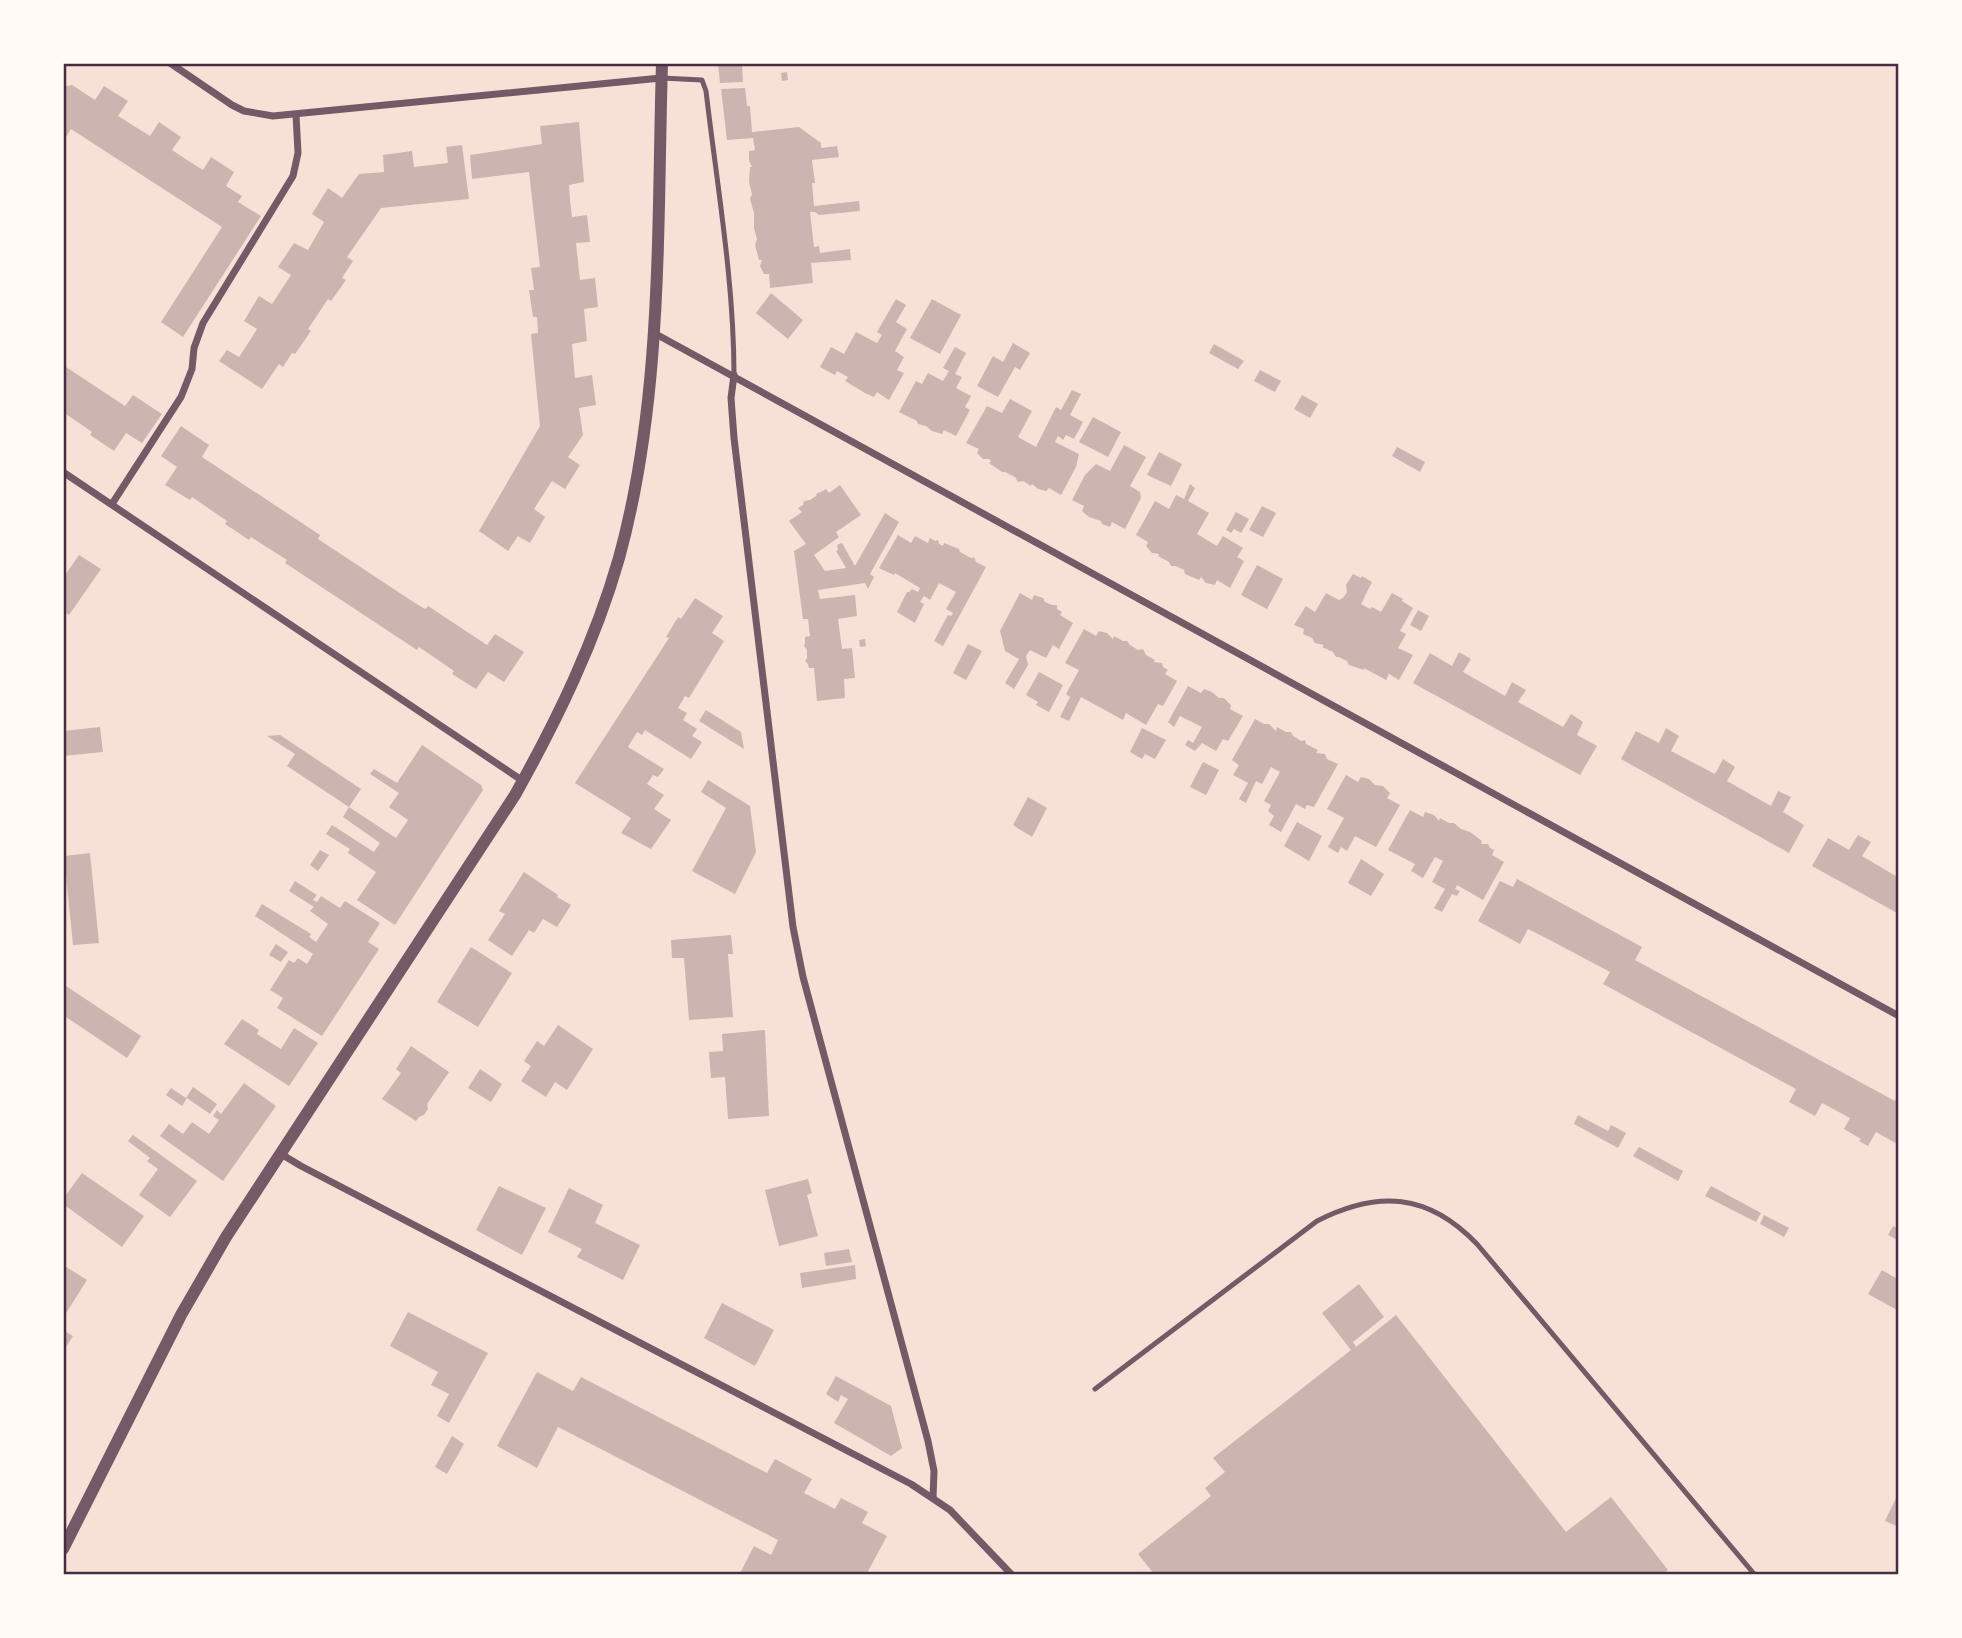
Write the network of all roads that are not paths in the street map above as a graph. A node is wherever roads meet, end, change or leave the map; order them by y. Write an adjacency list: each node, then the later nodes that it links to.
1 (170, 63): 4 (street)
2 (662, 63): 3 (street)
3 (661, 78): 4 (street); 5 (street); 6 (lane)
4 (296, 115): 8 (street)
5 (653, 332): 6 (street); 9 (street)
6 (734, 375): 10 (street); 13 (street)
7 (63, 472): 8 (street)
8 (111, 504): 9 (street)
9 (523, 780): 11 (street)
10 (1899, 1016)
11 (281, 1153): 13 (street); 14 (street)
12 (1096, 1389): 16 (lane)
13 (933, 1498): 15 (street)
14 (63, 1549)
15 (1012, 1575)
16 (1755, 1575)

